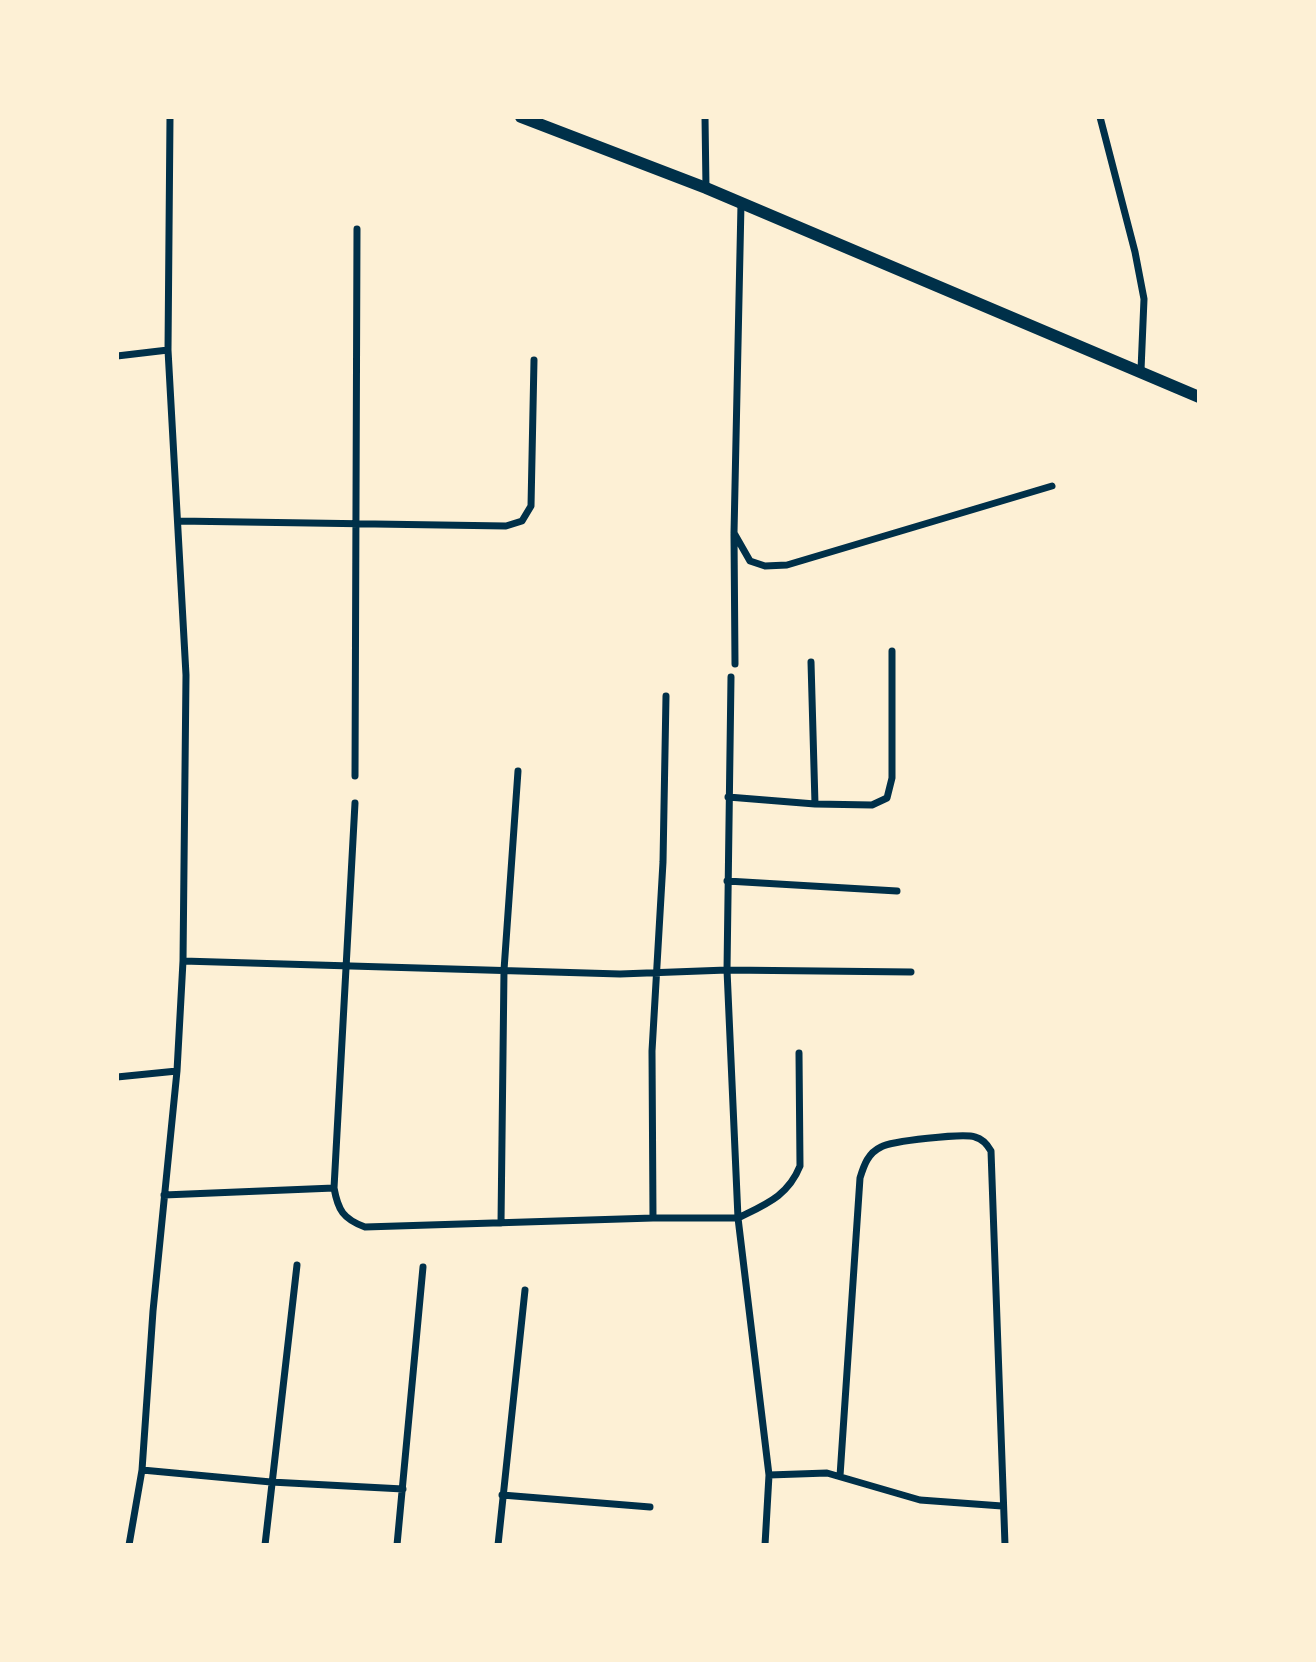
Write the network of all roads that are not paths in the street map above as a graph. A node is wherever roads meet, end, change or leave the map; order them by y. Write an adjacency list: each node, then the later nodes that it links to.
1 (170, 117): 8 (street)
2 (521, 117): 5 (street)
3 (705, 117): 5 (street)
4 (1100, 117): 11 (street)
5 (706, 188): 6 (street)
6 (741, 204): 11 (street); 16 (street)
7 (357, 229): 15 (street)
8 (168, 350): 9 (street); 14 (street)
9 (117, 356)
10 (534, 360): 15 (street)
11 (1141, 370): 12 (street)
12 (1199, 397)
13 (1052, 486): 16 (street)
14 (178, 521): 15 (street); 29 (street)
15 (356, 523): 23 (street)
16 (734, 533): 19 (street)
17 (892, 651): 26 (street)
18 (811, 662): 26 (street)
19 (735, 664)
20 (731, 677): 24 (street)
21 (666, 696): 34 (street)
22 (518, 771): 31 (street)
23 (355, 776)
24 (728, 797): 26 (street); 27 (street)
25 (355, 803): 30 (street)
26 (815, 804)
27 (727, 881): 28 (street); 32 (street)
28 (897, 891)
29 (183, 961): 30 (street); 36 (street)
30 (344, 966): 31 (street); 38 (street)
31 (503, 970): 34 (street); 42 (street)
32 (727, 970): 33 (street); 34 (street); 41 (street)
33 (911, 972)
34 (657, 974): 40 (street)
35 (799, 1053): 41 (street)
36 (177, 1071): 37 (street); 39 (street)
37 (117, 1077)
38 (334, 1188): 39 (street); 42 (street)
39 (164, 1195): 46 (street)
40 (653, 1218): 41 (street); 42 (street)
41 (738, 1218): 47 (street)
42 (501, 1223)
43 (297, 1265): 49 (street)
44 (423, 1267): 50 (street)
45 (525, 1290): 51 (street)
46 (142, 1470): 49 (street); 54 (street)
47 (769, 1475): 48 (street); 58 (street)
48 (840, 1476): 52 (street); 52 (street)
49 (271, 1482): 50 (street); 55 (street)
50 (403, 1489): 56 (street)
51 (502, 1495): 53 (street); 57 (street)
52 (1002, 1506): 59 (street)
53 (650, 1507)
54 (130, 1545)
55 (265, 1545)
56 (397, 1545)
57 (498, 1545)
58 (765, 1545)
59 (1005, 1545)

